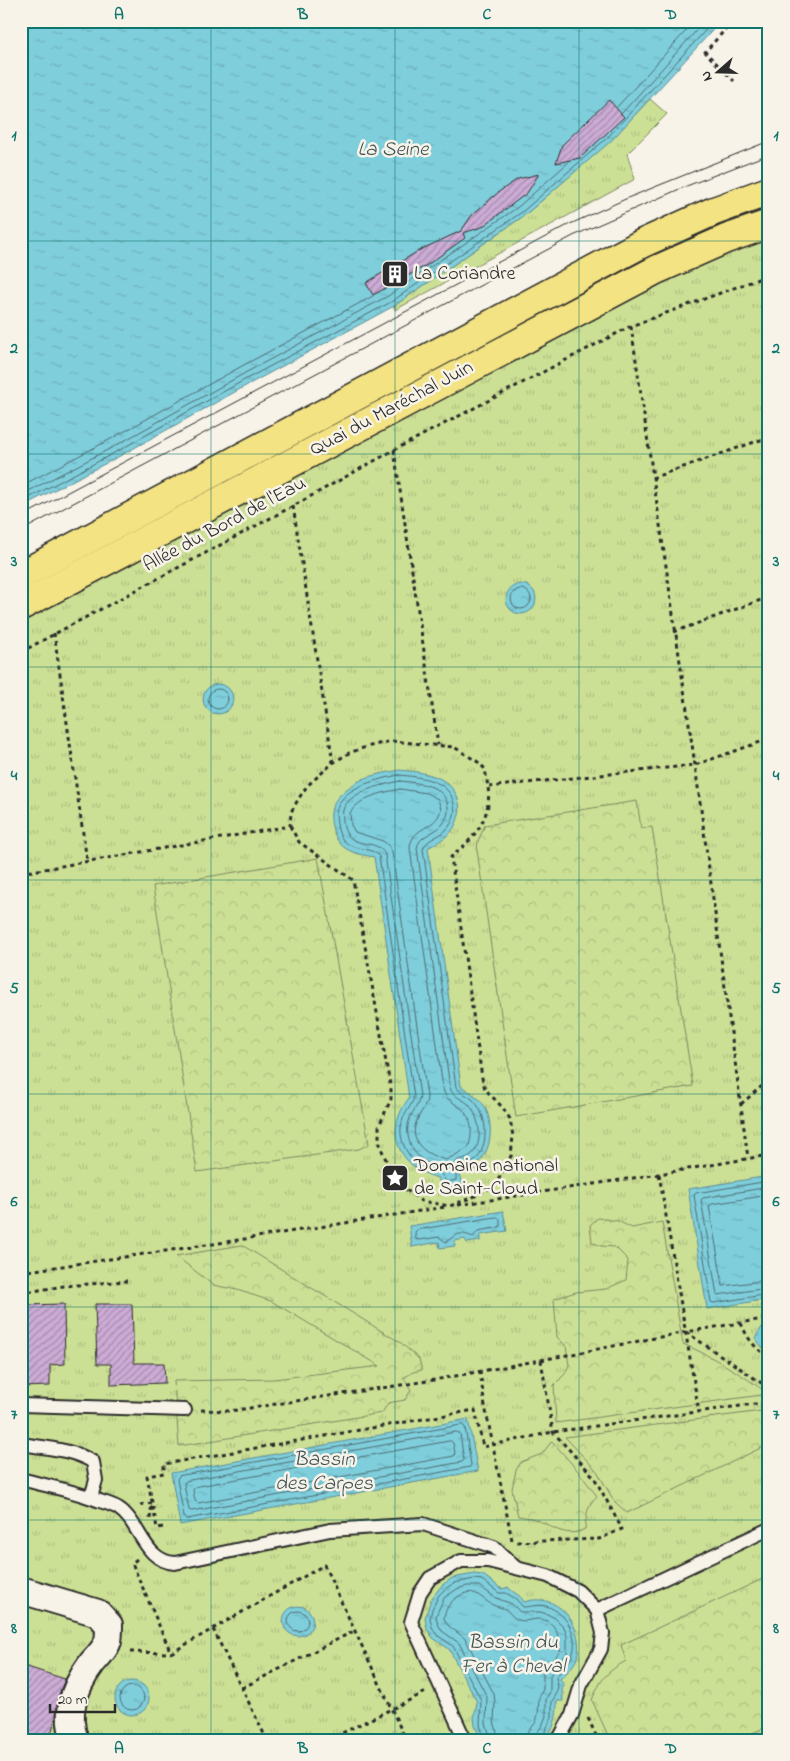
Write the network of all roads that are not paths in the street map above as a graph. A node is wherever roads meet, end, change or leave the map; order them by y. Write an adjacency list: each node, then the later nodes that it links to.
1 (769, 190): 3 (main road, Quai du Maréchal Juin)
2 (769, 224): 4 (main road, Quai du Maréchal Juin)
3 (21, 575)
4 (21, 606)
5 (21, 1405): 6 (lane)
6 (185, 1410)
7 (21, 1444): 9 (lane)
8 (21, 1479): 9 (lane)
9 (91, 1497): 11 (lane)
10 (769, 1529): 13 (lane)
11 (516, 1568): 13 (lane); 15 (lane)
12 (21, 1590): 14 (street)
13 (597, 1610): 16 (lane)
14 (75, 1740)
15 (465, 1740)
16 (557, 1740)

